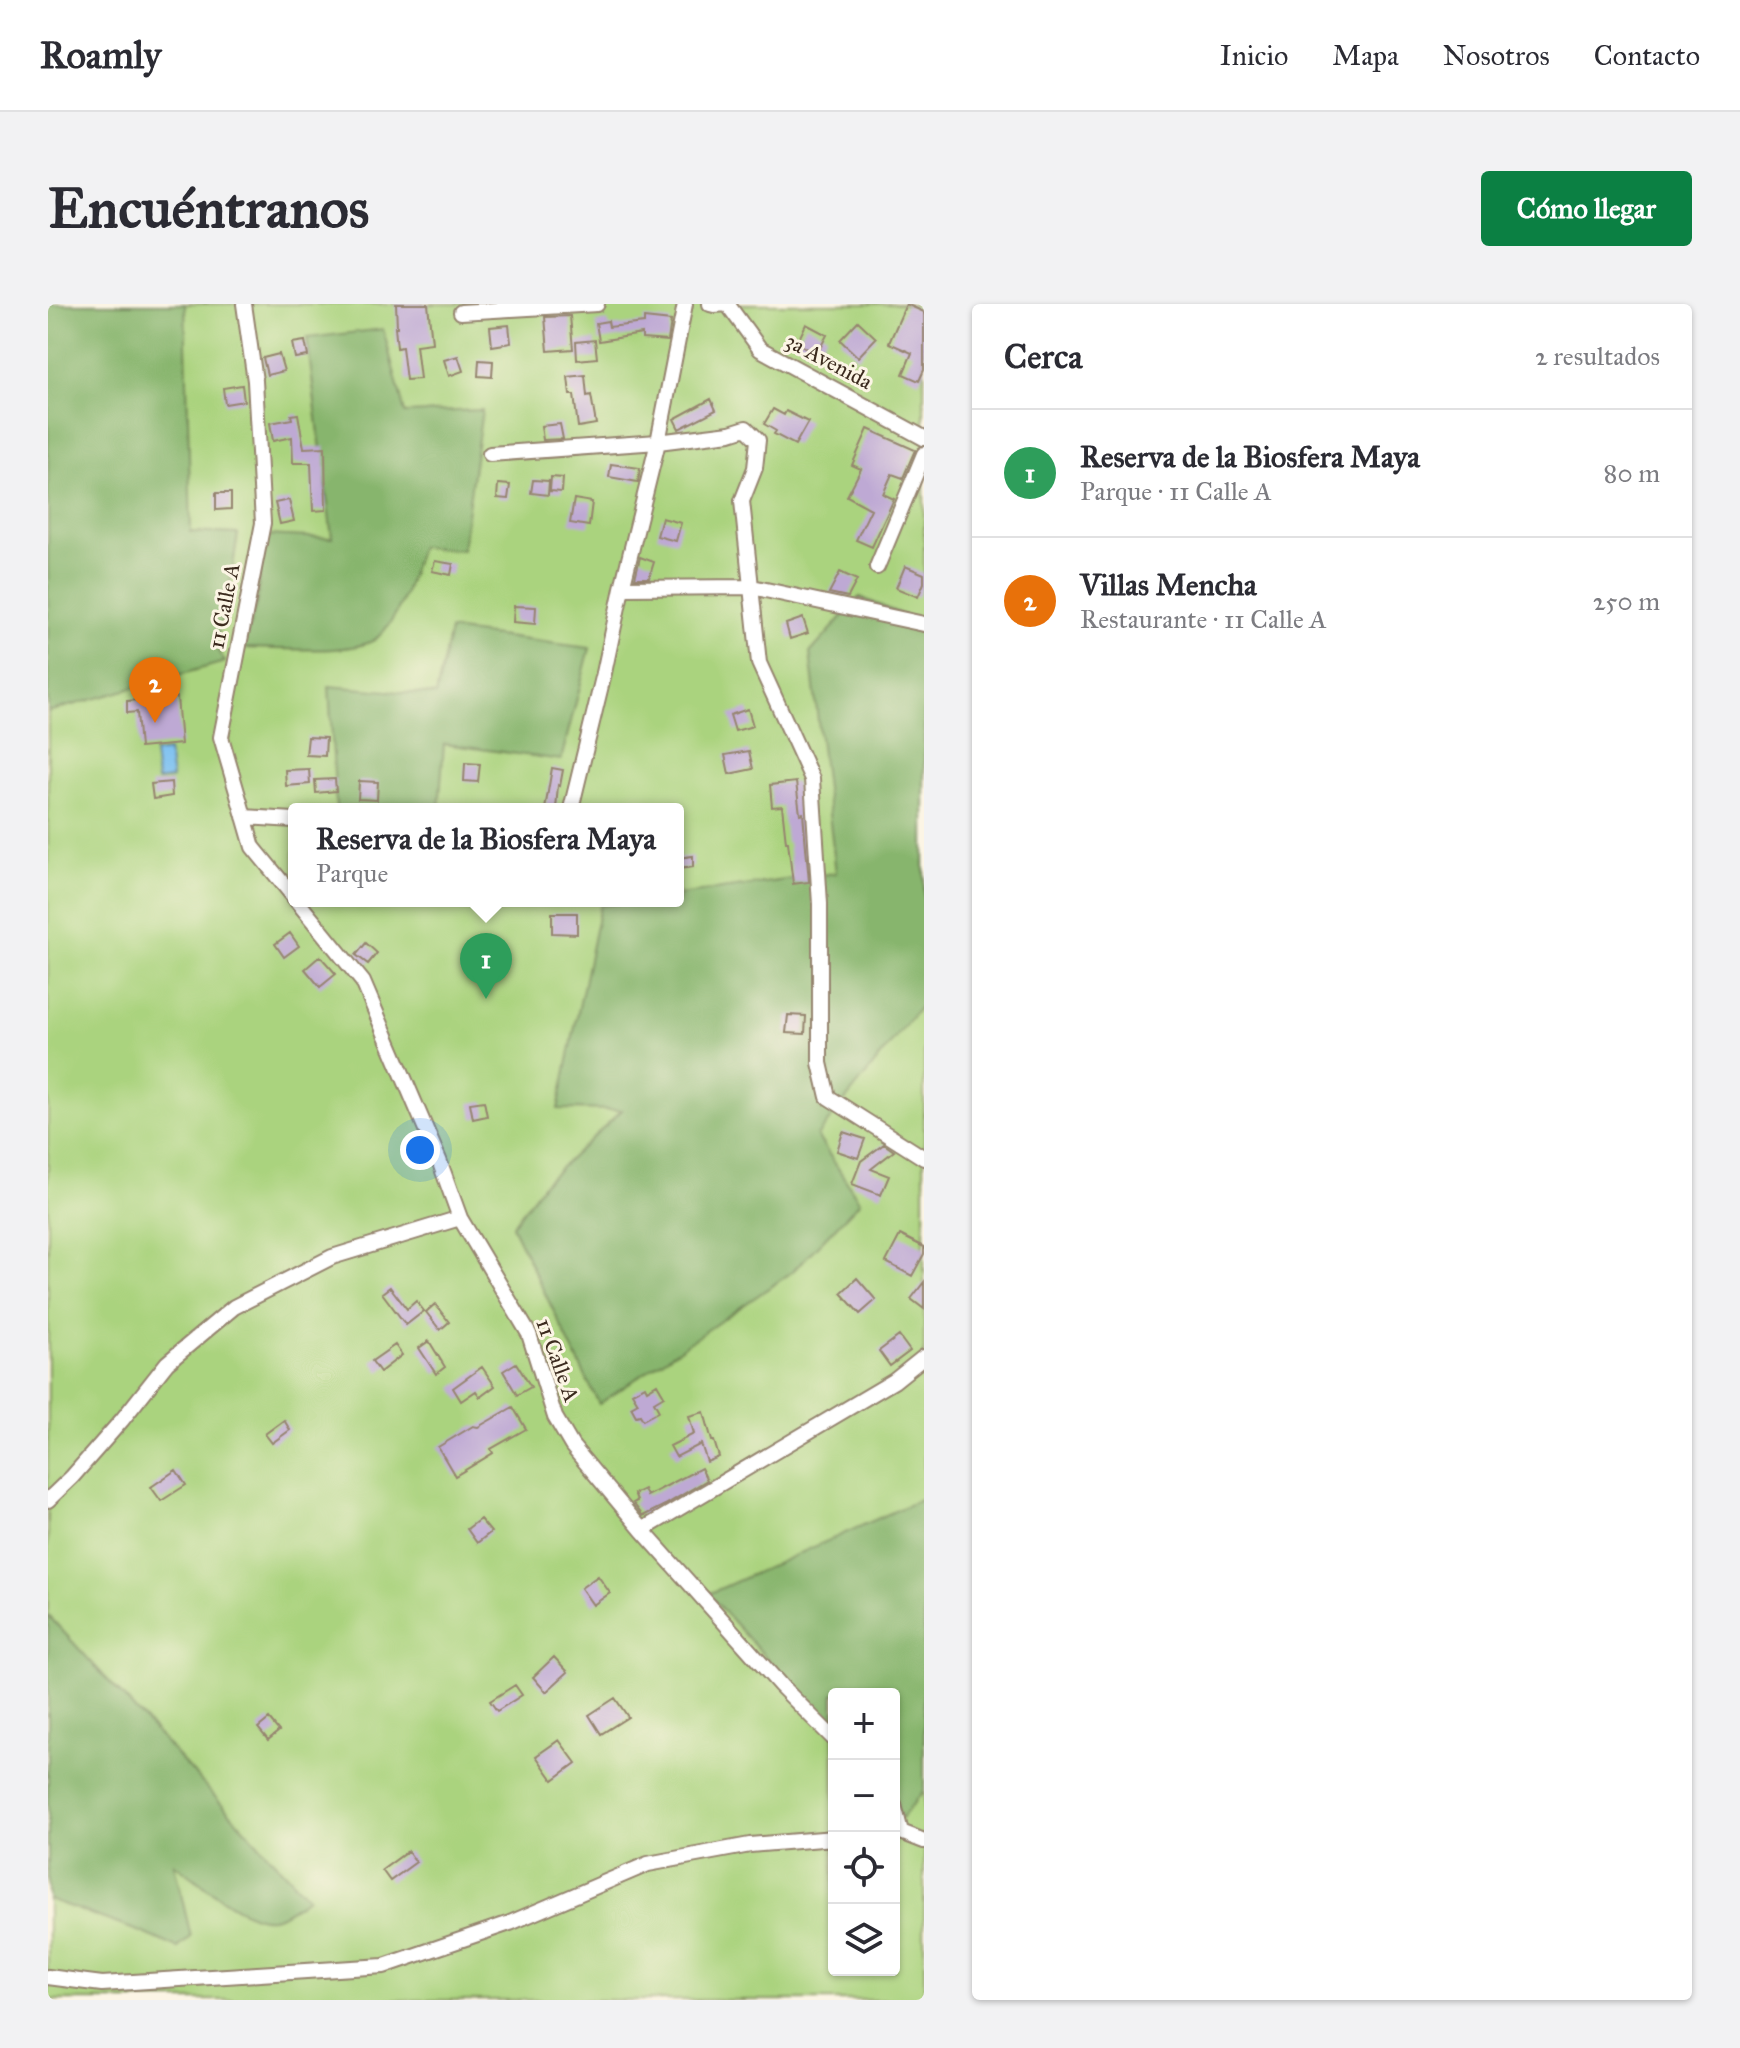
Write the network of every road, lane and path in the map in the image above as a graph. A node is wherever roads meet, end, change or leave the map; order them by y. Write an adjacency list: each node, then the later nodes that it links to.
1 (244, 304): 16 (street, 11 Calle A)
2 (597, 304): 6 (street)
3 (685, 304): 8 (street)
4 (710, 304): 5 (street)
5 (728, 305): 7 (street, 3a Avenida)
6 (461, 312)
7 (924, 438)
8 (658, 442): 9 (street); 12 (street); 13 (street)
9 (490, 454)
10 (924, 454): 11 (street)
11 (877, 567)
12 (752, 587): 13 (street); 14 (street); 20 (street)
13 (622, 588): 15 (street)
14 (924, 624)
15 (572, 803)
16 (244, 817): 17 (street); 18 (street, 11 Calle A)
17 (288, 820)
18 (288, 889)
19 (302, 907): 21 (street, 11 Calle A)
20 (924, 1158)
21 (460, 1218): 23 (street); 24 (street, 11 Calle A)
22 (924, 1357): 24 (street)
23 (48, 1500)
24 (642, 1530): 25 (street, 11 Calle A)
25 (828, 1733)
26 (900, 1834): 28 (street)
27 (828, 1838): 29 (street)
28 (924, 1841)
29 (48, 1977)

